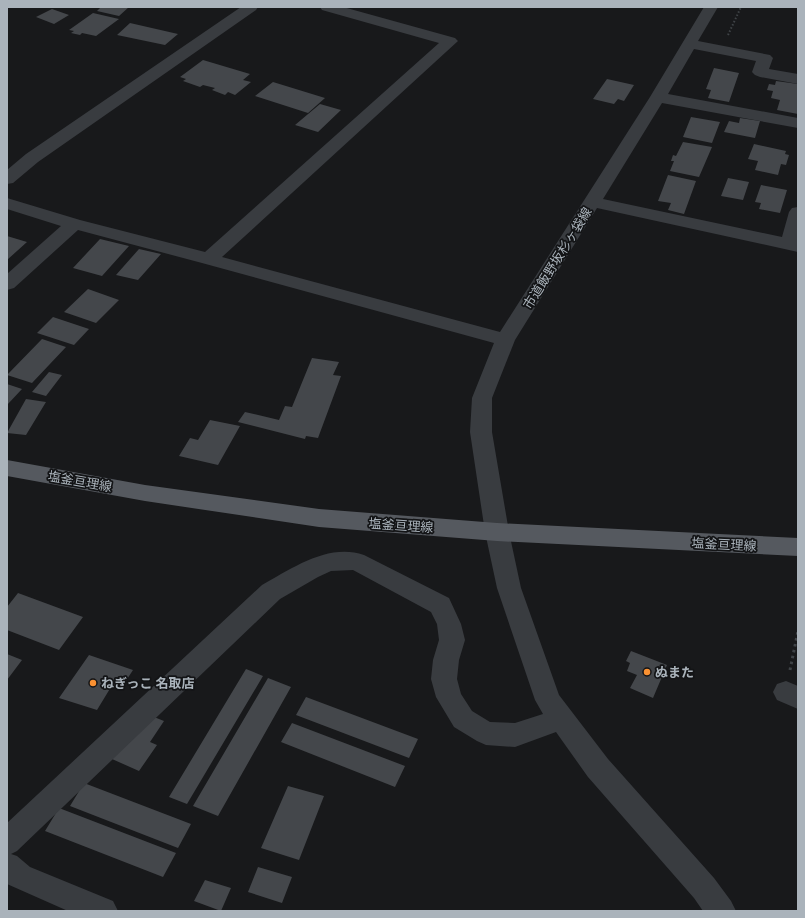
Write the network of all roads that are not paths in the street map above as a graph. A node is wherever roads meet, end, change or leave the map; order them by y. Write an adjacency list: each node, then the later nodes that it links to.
1 (251, 7): 8 (street)
2 (327, 7): 14 (street)
3 (711, 7): 4 (street, 市道飯野坂杉ヶ袋線)
4 (689, 44): 5 (street); 6 (street, 市道飯野坂杉ヶ袋線)
5 (798, 79)
6 (658, 97): 7 (street); 9 (street, 市道飯野坂杉ヶ袋線)
7 (798, 123)
8 (7, 178)
9 (592, 202): 13 (street); 16 (street, 市道飯野坂杉ヶ袋線)
10 (7, 203): 12 (street)
11 (798, 212): 13 (street)
12 (74, 224): 14 (street); 15 (street)
13 (793, 245)
14 (209, 258): 16 (street)
15 (7, 284)
16 (505, 340): 18 (street, 市道飯野坂杉ヶ袋線)
17 (7, 468): 18 (main road, 塩釜亘理線)
18 (497, 532): 19 (main road, 塩釜亘理線); 20 (street, 市道飯野坂杉ヶ袋線)
19 (798, 547)
20 (561, 718): 21 (street); 24 (street, 市道飯野坂杉ヶ袋線)
21 (7, 842)
22 (7, 866): 23 (street)
23 (103, 911)
24 (721, 911)

